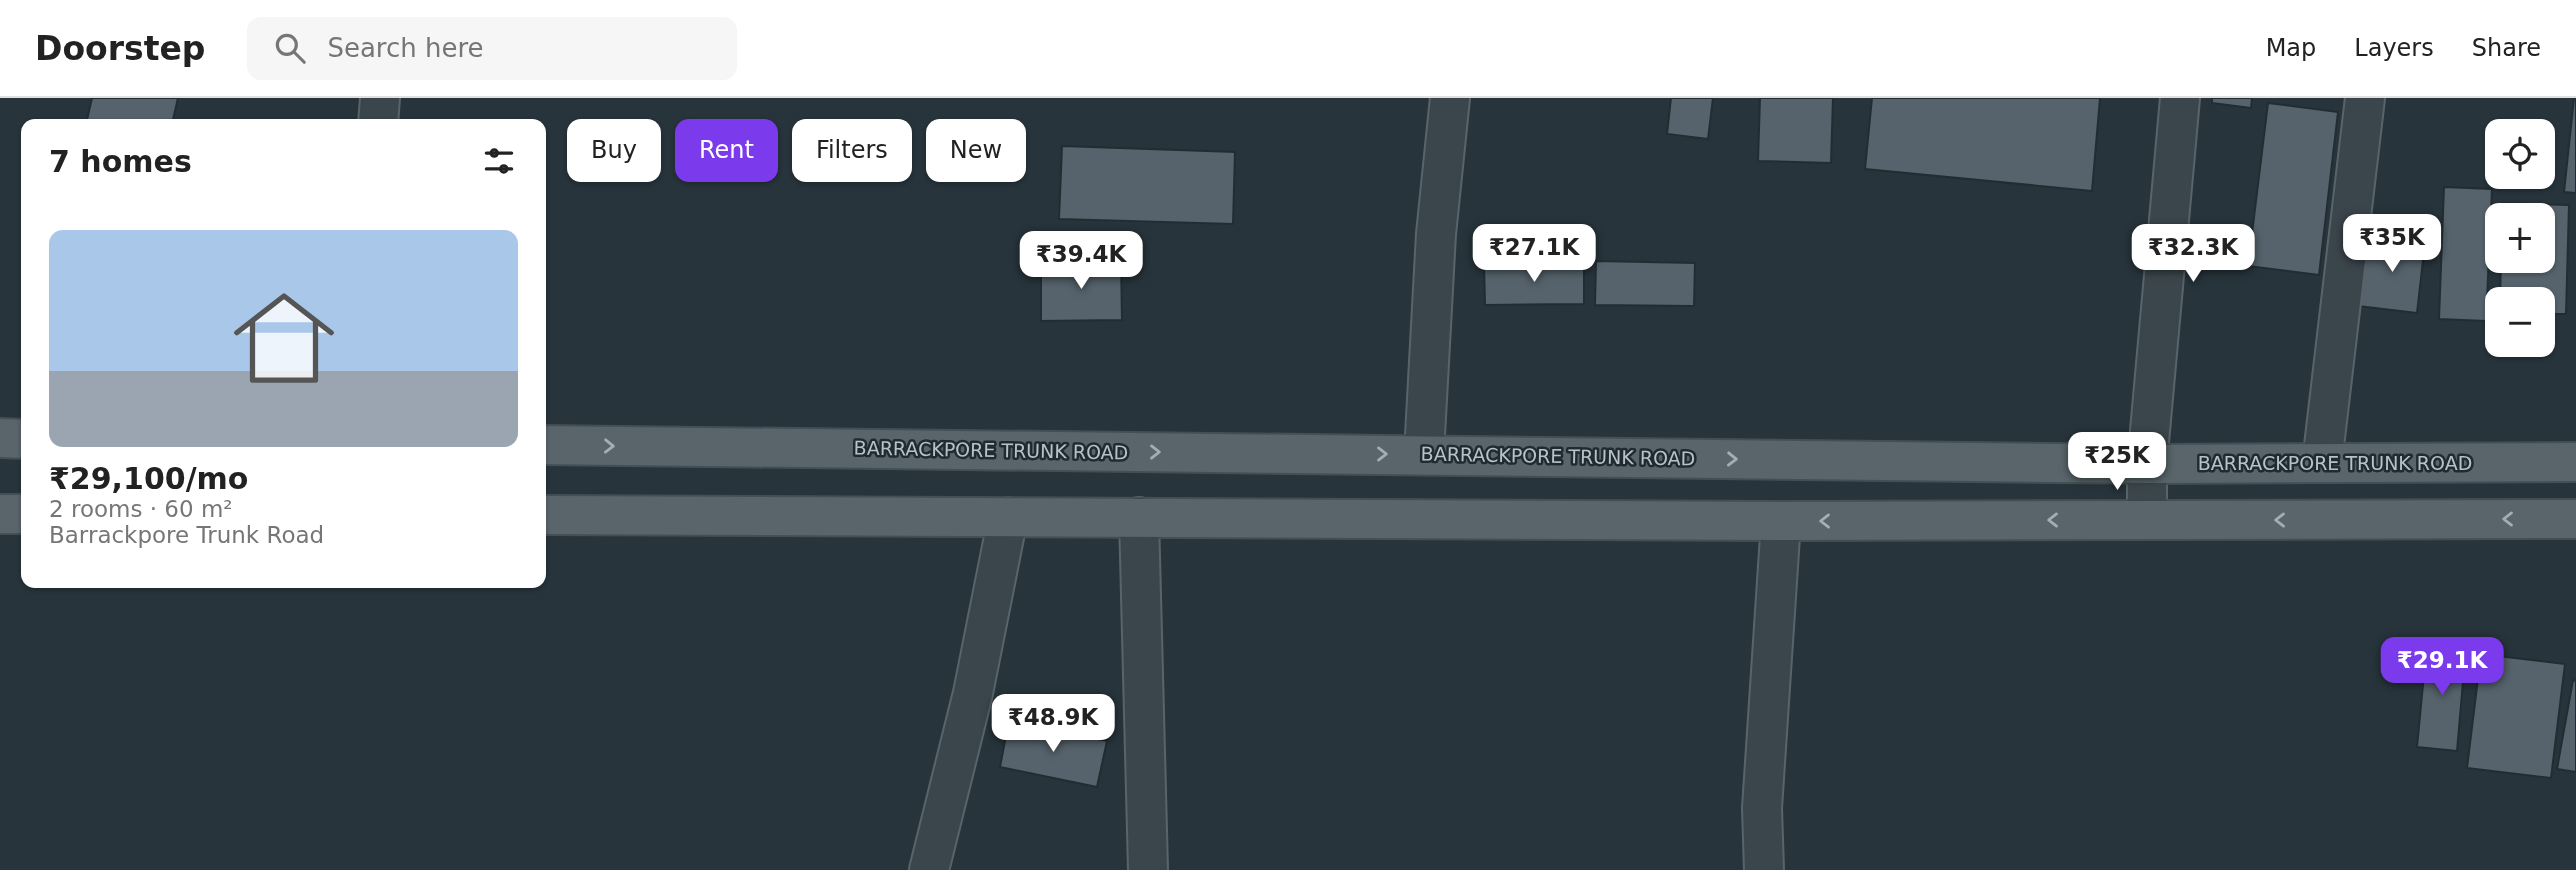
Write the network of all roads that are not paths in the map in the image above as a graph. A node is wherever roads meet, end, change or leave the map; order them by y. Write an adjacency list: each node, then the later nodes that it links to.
1 (380, 98): 5 (street)
2 (1450, 98): 9 (street)
3 (2180, 98): 12 (street)
4 (2365, 98): 11 (street)
5 (378, 119)
6 (0, 438): 7 (main road)
7 (21, 439)
8 (546, 445): 9 (main road, BARRACKPORE TRUNK ROAD, one-way to 9)
9 (1424, 454): 12 (main road, BARRACKPORE TRUNK ROAD, one-way to 12)
10 (2576, 462): 11 (main road, BARRACKPORE TRUNK ROAD)
11 (2322, 463): 12 (main road, BARRACKPORE TRUNK ROAD)
12 (2147, 464): 19 (street)
13 (0, 514): 14 (main road)
14 (21, 514)
15 (546, 515): 16 (main road)
16 (1008, 517): 17 (main road); 21 (street)
17 (1139, 517): 20 (main road); 22 (street)
18 (2576, 519): 19 (main road, one-way to 19)
19 (2147, 520): 20 (main road, one-way to 20)
20 (1781, 521): 23 (street)
21 (929, 870)
22 (1148, 870)
23 (1764, 870)

